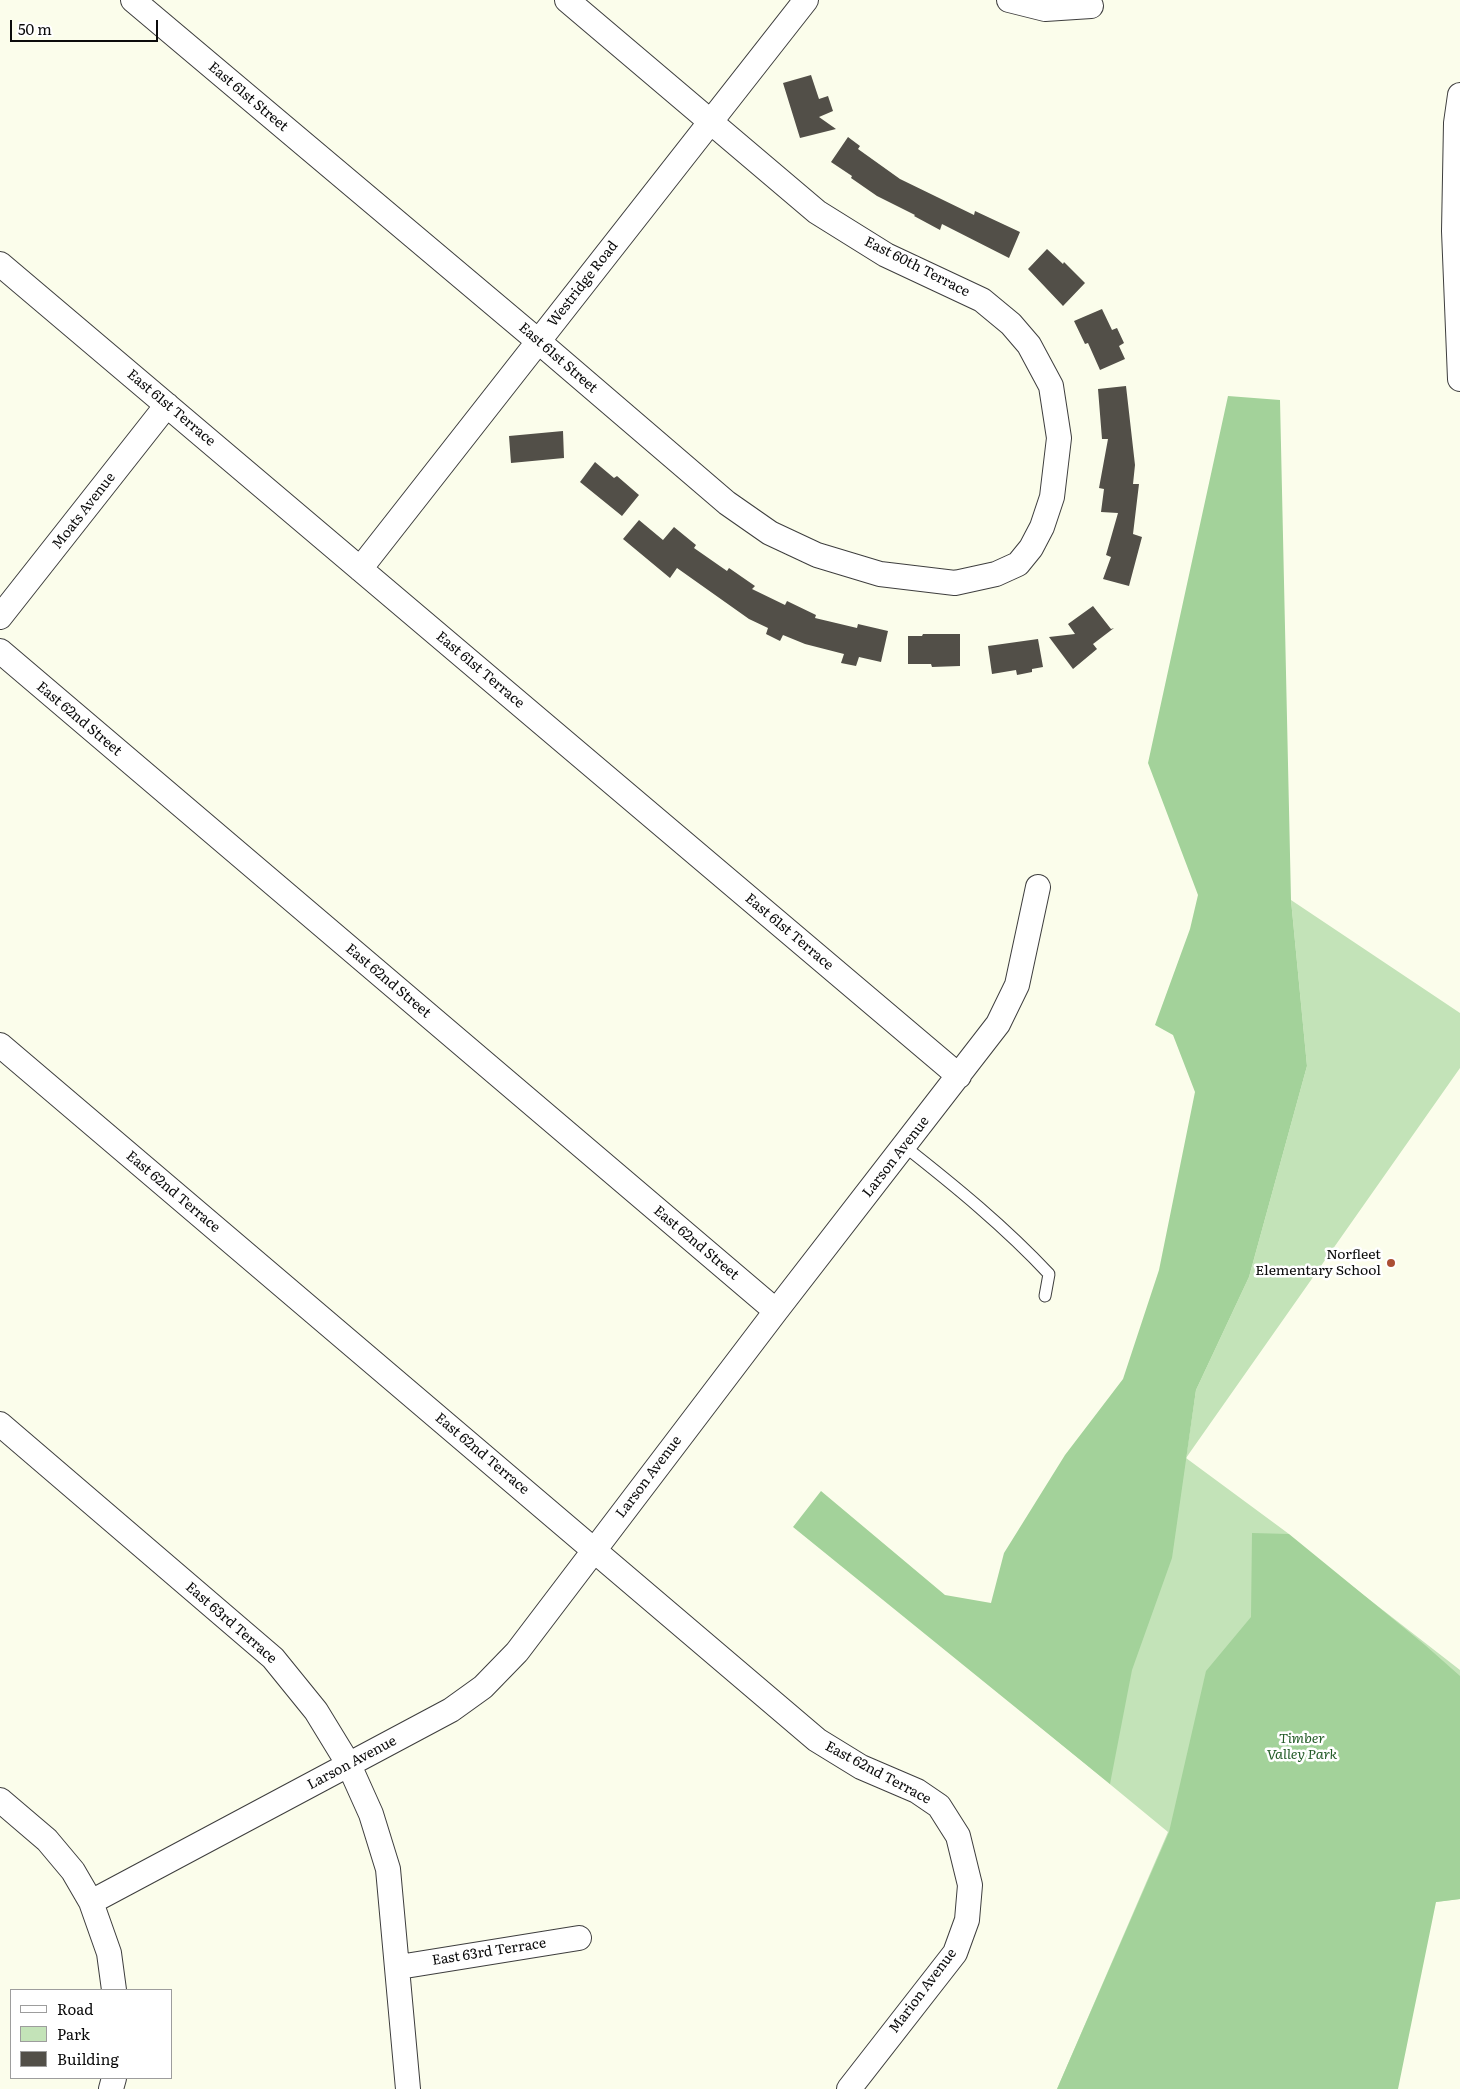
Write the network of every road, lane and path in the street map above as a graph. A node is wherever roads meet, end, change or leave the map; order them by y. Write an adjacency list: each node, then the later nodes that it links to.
1 (133, 0): 10 (street, East 61st Street)
2 (567, 0): 7 (street, East 60th Terrace)
3 (806, 0): 7 (street, Westridge Road)
4 (1009, 0): 5 (street)
5 (1091, 6)
6 (1460, 95): 8 (street)
7 (710, 123): 10 (street, Westridge Road); 13 (street, East 60th Terrace)
8 (1457, 230): 11 (street)
9 (0, 264): 12 (street, East 61st Terrace)
10 (538, 342): 13 (street, East 61st Street); 14 (street, Westridge Road)
11 (1460, 379)
12 (168, 405): 14 (street, East 61st Terrace); 15 (street, Moats Avenue)
13 (1032, 548)
14 (360, 569): 19 (street, East 61st Terrace)
15 (0, 616)
16 (0, 651): 22 (street, East 62nd Street)
17 (1038, 888): 19 (street, Larson Avenue)
18 (0, 1045): 24 (street, East 62nd Terrace)
19 (959, 1076): 20 (street, Larson Avenue)
20 (904, 1146): 21 (lane); 22 (street, Larson Avenue)
21 (1045, 1296)
22 (776, 1311): 24 (street, Larson Avenue)
23 (0, 1424): 25 (street, East 63rd Terrace)
24 (594, 1549): 25 (street, Larson Avenue); 27 (street, East 62nd Terrace)
25 (349, 1765): 28 (street, Larson Avenue); 30 (street, East 63rd Terrace)
26 (0, 1800): 28 (street)
27 (962, 1852): 33 (street, Marion Avenue)
28 (91, 1902): 31 (street)
29 (579, 1938): 30 (street, East 63rd Terrace)
30 (398, 1966): 32 (street, East 63rd Terrace)
31 (114, 1989)
32 (408, 2089)
33 (849, 2089)

